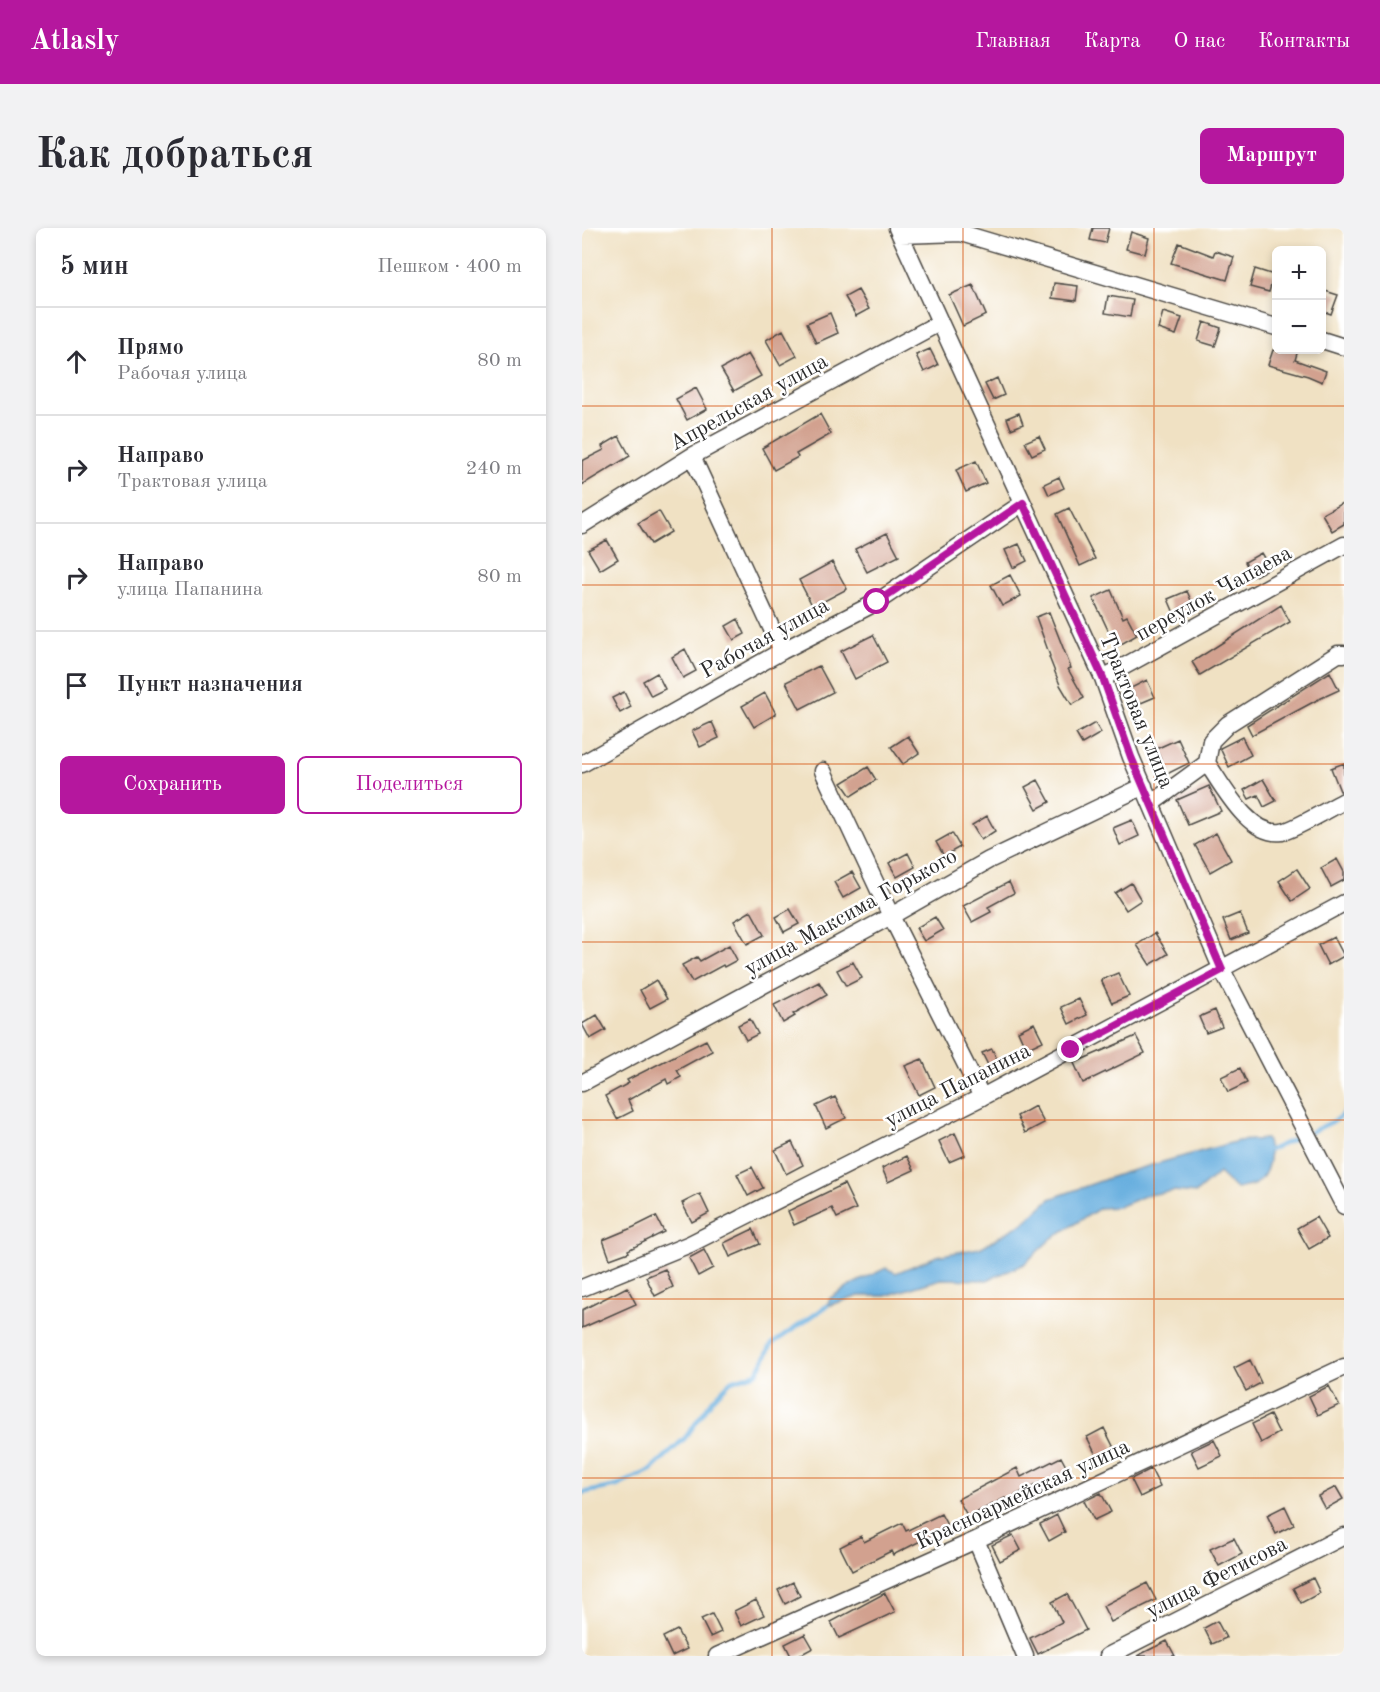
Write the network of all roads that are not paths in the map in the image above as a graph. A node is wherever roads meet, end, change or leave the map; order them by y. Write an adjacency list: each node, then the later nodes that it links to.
1 (898, 231): 2 (street, Трактовая улица); 3 (street)
2 (939, 323): 6 (street, Апрельская улица); 7 (street, Трактовая улица)
3 (1272, 326)
4 (1326, 341): 5 (street)
5 (1344, 347)
6 (692, 456): 8 (street, Апрельская улица); 10 (street)
7 (1023, 503): 10 (street, Рабочая улица); 12 (street, Трактовая улица)
8 (582, 525)
9 (1344, 545): 12 (street, переулок Чапаева)
10 (782, 651): 14 (street, Рабочая улица)
11 (1344, 654): 13 (street)
12 (1103, 678): 16 (street, Трактовая улица)
13 (1207, 763): 17 (street); 18 (street)
14 (582, 764)
15 (823, 771): 20 (street)
16 (1144, 786): 18 (street, Трактовая улица); 20 (street, улица Максима Горького)
17 (1344, 801)
18 (1152, 803): 21 (street, Трактовая улица)
19 (1344, 903): 21 (street, улица Папанина)
20 (891, 916): 22 (street, улица Максима Горького); 23 (street)
21 (1222, 970): 23 (street, улица Папанина); 24 (street, Трактовая улица)
22 (582, 1083)
23 (982, 1097): 25 (street, улица Папанина)
24 (1344, 1206)
25 (582, 1288)
26 (1344, 1367): 28 (street, Красноармейская улица)
27 (1344, 1536): 31 (street, улица Фетисова)
28 (976, 1540): 29 (street, Красноармейская улица); 30 (street)
29 (717, 1656)
30 (1025, 1656)
31 (1108, 1656)

